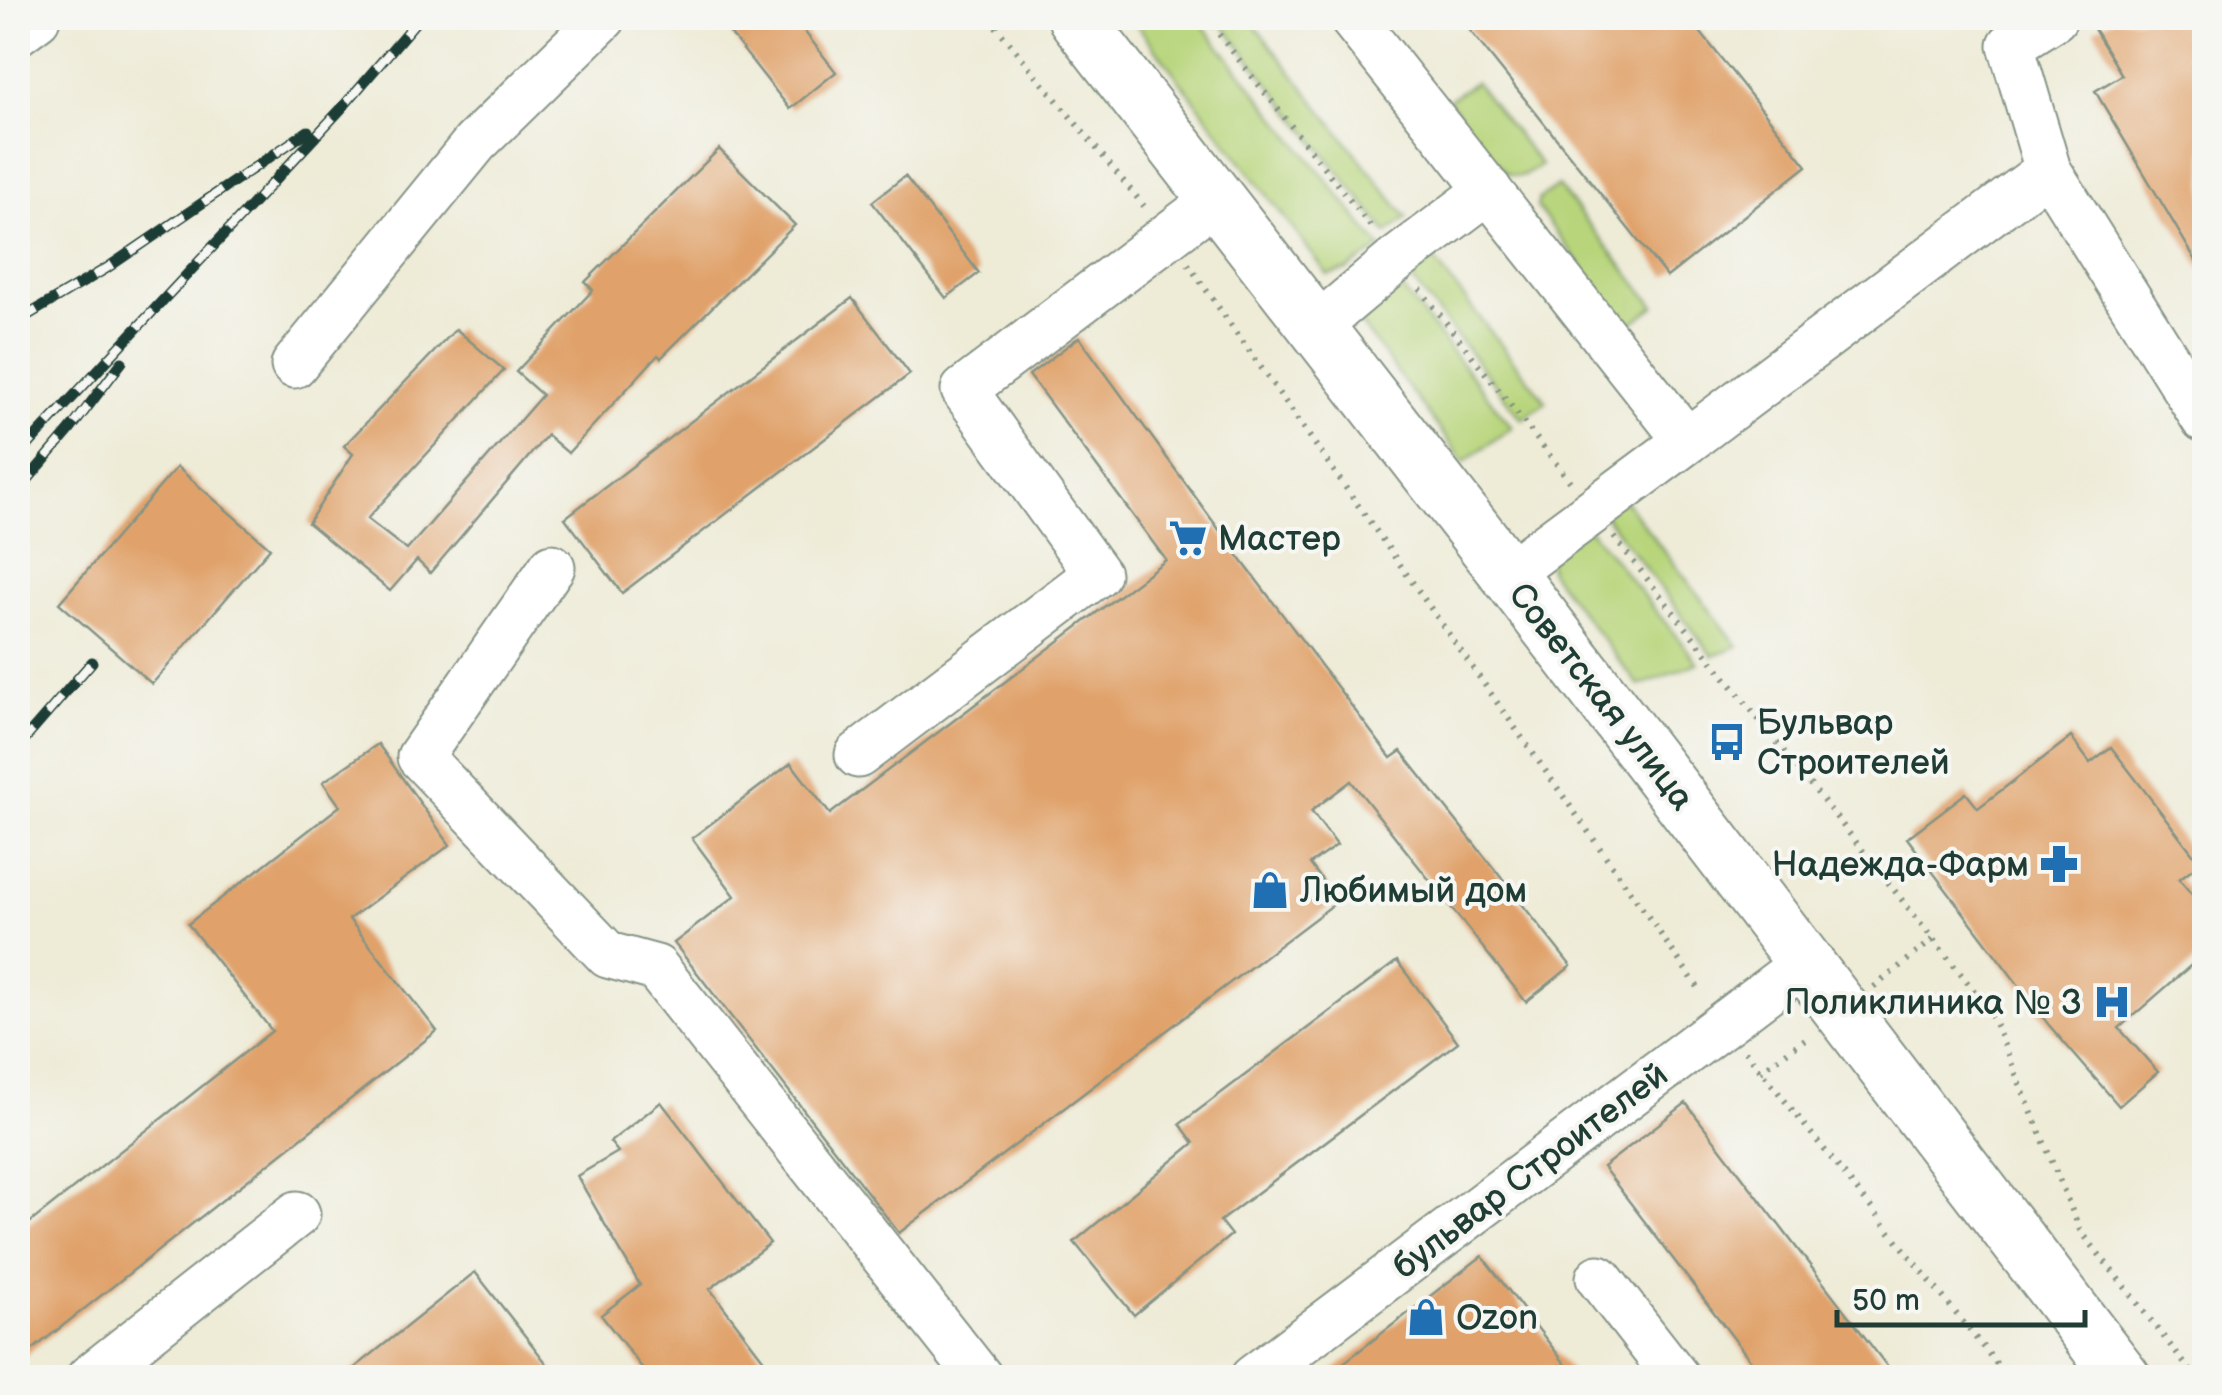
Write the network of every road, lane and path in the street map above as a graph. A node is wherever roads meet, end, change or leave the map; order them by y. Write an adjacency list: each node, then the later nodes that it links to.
1 (36, 18): 8 (street)
2 (602, 18): 15 (street)
3 (989, 18): 12 (path)
4 (1076, 18): 11 (main road, Советская улица)
5 (1206, 18): 13 (path)
6 (1352, 18): 10 (street)
7 (2054, 18): 9 (street)
8 (18, 32)
9 (2048, 170): 16 (street); 17 (street)
10 (1490, 190): 13 (street); 17 (street)
11 (1218, 198): 12 (street); 14 (main road, Советская улица)
12 (1170, 238): 21 (street); 23 (path)
13 (1396, 260): 14 (street); 18 (path)
14 (1315, 328): 20 (main road, Советская улица)
15 (294, 365)
16 (2204, 418)
17 (1688, 441): 18 (street)
18 (1592, 510): 20 (street); 32 (path)
19 (552, 567): 27 (street)
20 (1508, 574): 22 (main road, Советская улица)
21 (858, 755)
22 (1806, 962): 23 (street, бульвар Строителей); 31 (main road, Советская улица)
23 (1724, 1024): 28 (street, бульвар Строителей); 30 (path)
24 (298, 1214): 26 (street)
25 (1599, 1278): 29 (street)
26 (89, 1378)
27 (980, 1378)
28 (1253, 1378)
29 (1677, 1378)
30 (2008, 1378)
31 (2122, 1378)
32 (2196, 1378)

